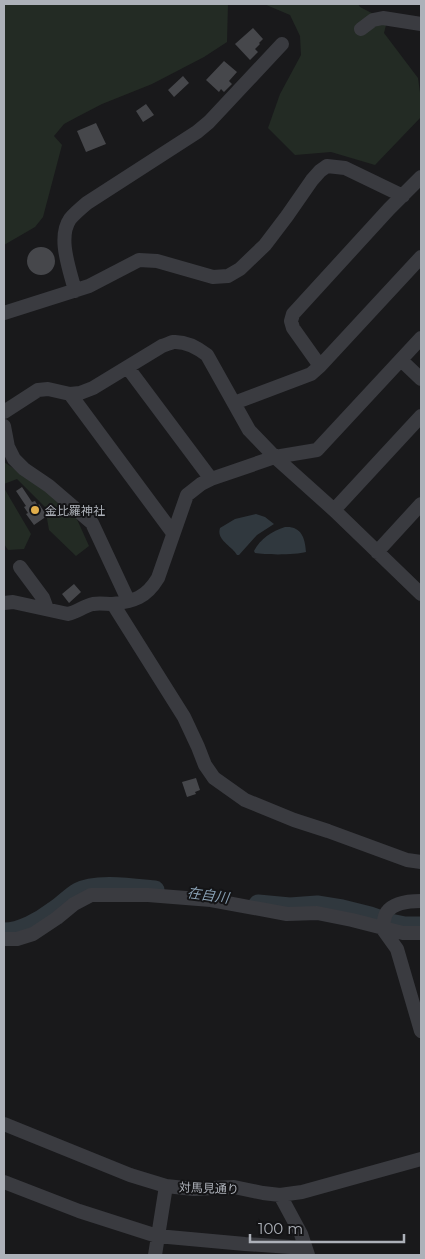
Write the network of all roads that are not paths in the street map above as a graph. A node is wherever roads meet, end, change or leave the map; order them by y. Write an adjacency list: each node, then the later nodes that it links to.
1 (421, 24): 2 (street)
2 (361, 29)
3 (282, 44): 7 (street)
4 (421, 177): 5 (street)
5 (403, 196): 7 (street); 11 (street)
6 (421, 257): 11 (street)
7 (75, 291): 8 (street)
8 (4, 313)
9 (421, 338): 10 (street)
10 (401, 360): 13 (street); 19 (street)
11 (320, 366): 15 (street)
12 (128, 368): 14 (street); 15 (street); 20 (street)
13 (421, 379)
14 (70, 394): 16 (street); 23 (street)
15 (234, 403): 19 (street)
16 (4, 412)
17 (421, 416): 22 (street)
18 (4, 426): 27 (street)
19 (275, 456): 20 (street); 22 (street)
20 (211, 479): 23 (street)
21 (421, 504): 24 (street)
22 (334, 510): 24 (street)
23 (173, 533): 27 (street)
24 (377, 552): 26 (street)
25 (20, 567): 30 (street)
26 (421, 593)
27 (128, 600): 29 (street)
28 (4, 602): 30 (street)
29 (113, 604): 30 (street); 31 (street)
30 (46, 609)
31 (421, 862)
32 (421, 901): 33 (street)
33 (382, 928): 34 (street); 35 (street); 36 (street)
34 (421, 933)
35 (4, 939)
36 (421, 1031)
37 (4, 1124): 40 (street, 対馬見通り)
38 (421, 1159): 41 (street, 対馬見通り)
39 (4, 1182): 42 (street)
40 (166, 1186): 41 (street, 対馬見通り); 42 (street)
41 (280, 1195): 43 (street)
42 (158, 1236): 43 (street); 44 (street)
43 (307, 1251)
44 (155, 1255)

